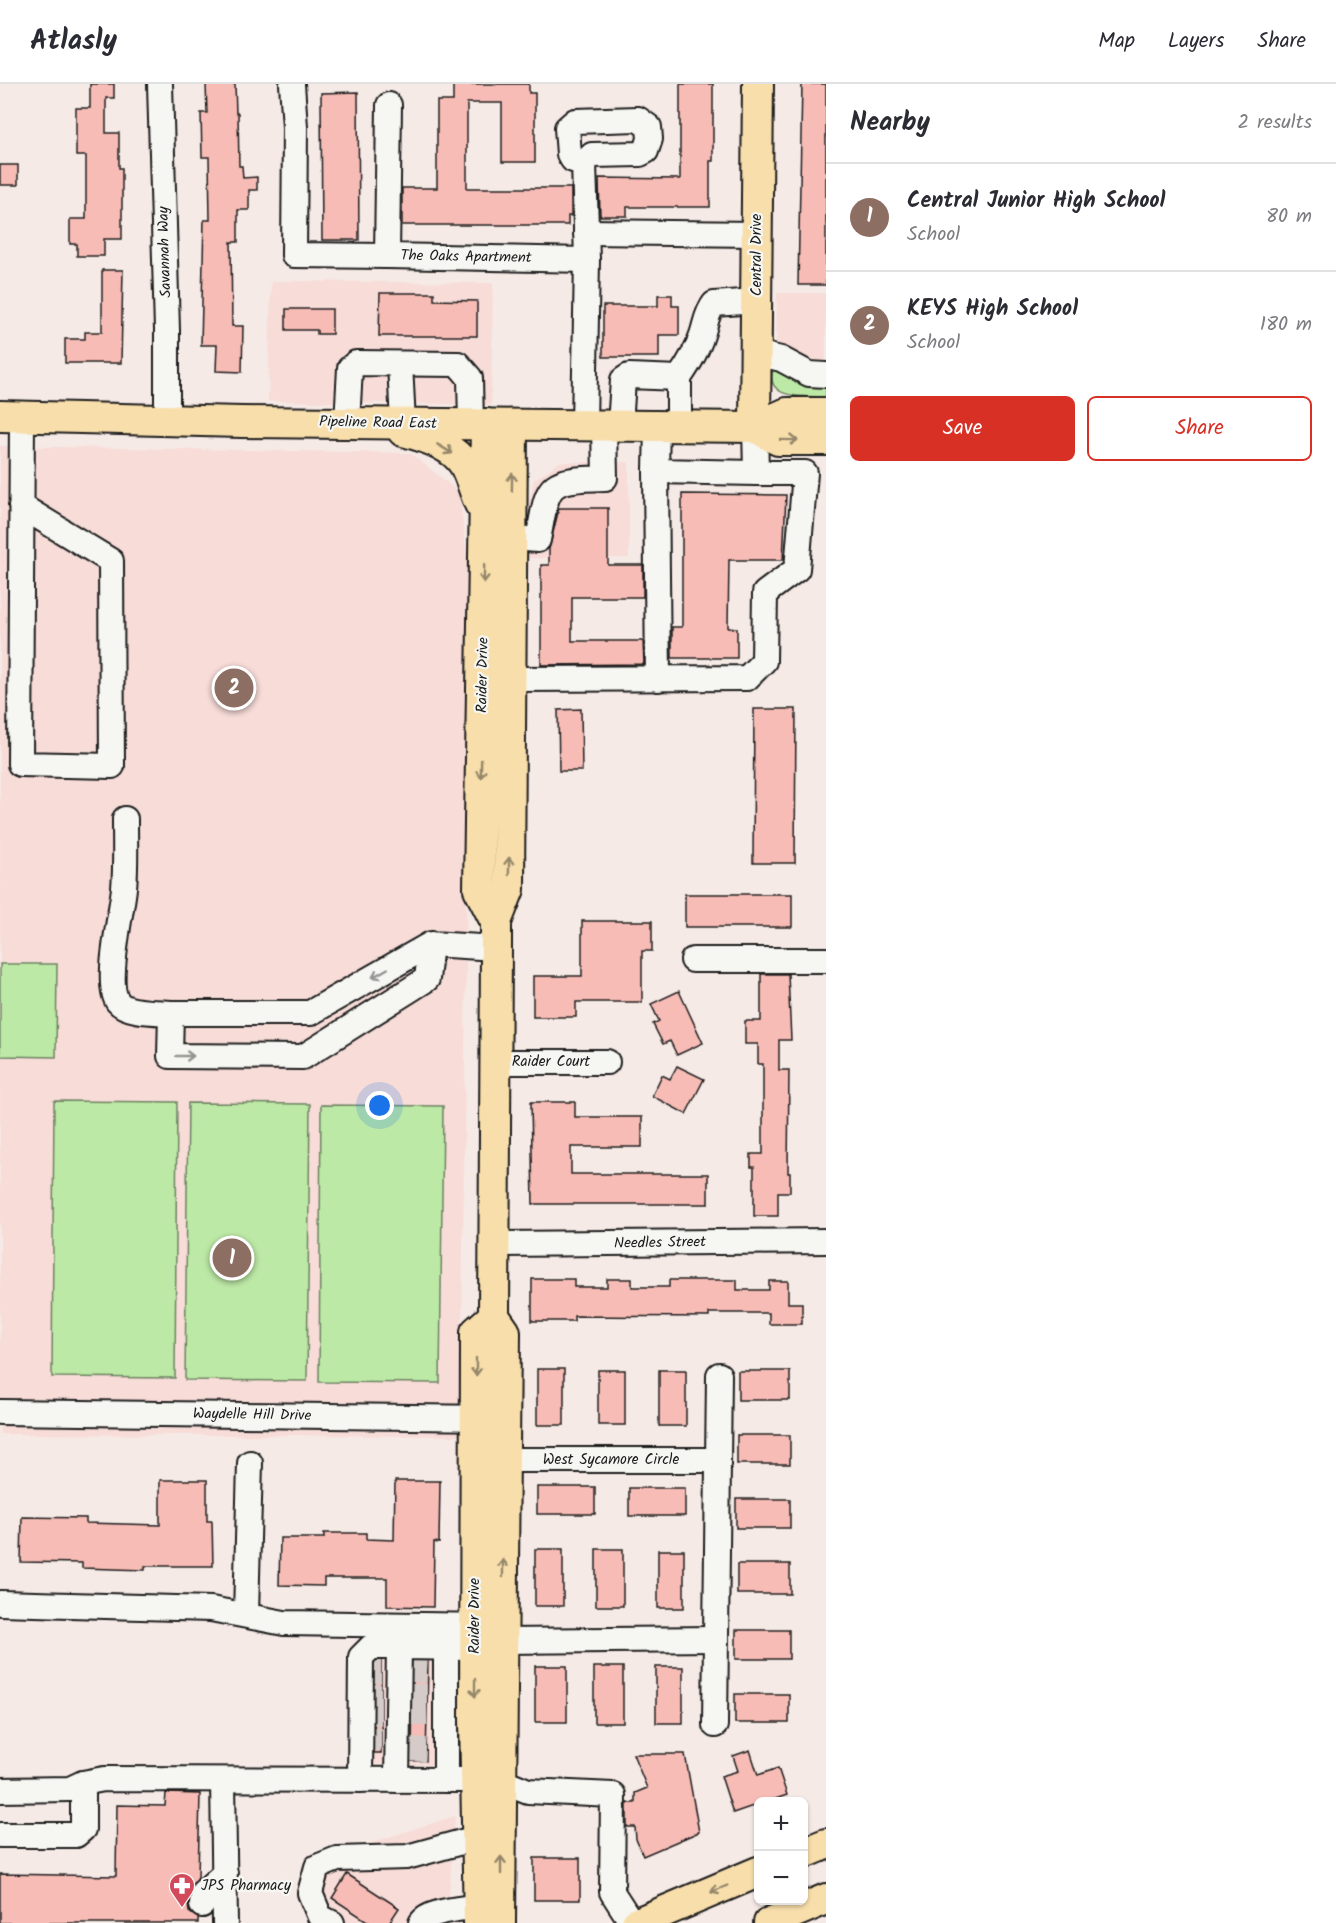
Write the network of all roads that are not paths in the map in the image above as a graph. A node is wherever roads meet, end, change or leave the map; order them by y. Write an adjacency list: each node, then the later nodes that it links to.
1 (160, 84): 17 (street, Savannah Way)
2 (292, 84): 8 (street)
3 (758, 84): 7 (main road, Central Drive)
4 (389, 105): 8 (street, The Oaks Apartment)
5 (584, 163): 6 (street)
6 (586, 232): 7 (street); 9 (street)
7 (757, 234): 10 (main road, Central Drive)
8 (387, 256): 9 (street, The Oaks Apartment)
9 (587, 260): 21 (street)
10 (756, 301): 11 (main road, Central Drive); 14 (street)
11 (756, 353): 13 (street); 23 (main road, Central Drive)
12 (400, 364): 18 (street); 19 (street); 20 (street)
13 (826, 375)
14 (679, 378): 21 (street); 22 (street)
15 (826, 413): 23 (main road)
16 (11, 416): 17 (main road, Pipeline Road East); 27 (street)
17 (167, 420): 18 (main road, Pipeline Road East)
18 (359, 423): 19 (main road, Pipeline Road East); 28 (main road, one-way to 28)
19 (403, 423): 20 (main road, Pipeline Road East)
20 (490, 424): 21 (main road, Pipeline Road East); 28 (main road, Raider Drive); 29 (main road, Raider Drive, one-way to 20)
21 (603, 425): 22 (main road, Pipeline Road East); 29 (street)
22 (668, 426): 23 (main road, Pipeline Road East); 25 (street)
23 (755, 427): 24 (main road, one-way to 24); 26 (street)
24 (826, 440)
25 (656, 471): 26 (street); 31 (street)
26 (756, 473): 31 (street)
27 (21, 506): 33 (street); 33 (street)
28 (485, 515): 30 (main road, Raider Drive, one-way to 30)
29 (512, 538): 30 (main road, Raider Drive)
30 (497, 607): 32 (main road, Raider Drive); 35 (main road, Raider Drive, one-way to 35)
31 (658, 678): 32 (street)
32 (511, 679): 35 (main road, Raider Drive, one-way to 32)
33 (10, 706)
34 (125, 819): 39 (street)
35 (496, 935): 36 (street); 40 (main road, Raider Drive)
36 (431, 944): 39 (street, one-way to 39); 39 (street, one-way to 36)
37 (693, 960): 38 (street)
38 (826, 960)
39 (171, 1013)
40 (495, 1062): 41 (street, Raider Court); 43 (main road, Raider Drive)
41 (607, 1062)
42 (826, 1242): 43 (street, Needles Street)
43 (494, 1244): 46 (main road, Raider Drive)
44 (719, 1375): 48 (street)
45 (0, 1412): 46 (street, Waydelle Hill Drive)
46 (490, 1418): 47 (main road, Raider Drive); 53 (main road, Raider Drive)
47 (504, 1460): 48 (street, West Sycamore Circle); 53 (main road, Raider Drive, one-way to 47)
48 (718, 1460): 52 (street)
49 (250, 1463): 51 (street)
50 (0, 1603): 51 (street)
51 (246, 1615): 53 (street)
52 (716, 1639): 53 (street); 54 (street)
53 (408, 1700): 56 (street); 57 (street); 58 (street); 59 (main road, Raider Drive)
54 (715, 1725)
55 (223, 1780): 56 (street); 60 (street); 69 (street)
56 (360, 1780): 57 (street)
57 (397, 1780): 58 (street)
58 (446, 1780): 59 (street)
59 (489, 1780): 63 (main road, Raider Drive); 68 (main road, Raider Drive, one-way to 59); 73 (street)
60 (83, 1783): 61 (street); 62 (street)
61 (0, 1790)
62 (0, 1834)
63 (476, 1839): 68 (main road, Raider Drive); 70 (street)
64 (826, 1844): 65 (main road)
65 (808, 1851)
66 (754, 1874): 74 (main road, one-way to 74)
67 (826, 1899): 75 (main road)
68 (487, 1914): 71 (street); 72 (main road)
69 (208, 1917)
70 (325, 1921)
71 (421, 1923)
72 (519, 1923)
73 (632, 1923)
74 (637, 1923)
75 (769, 1923)

